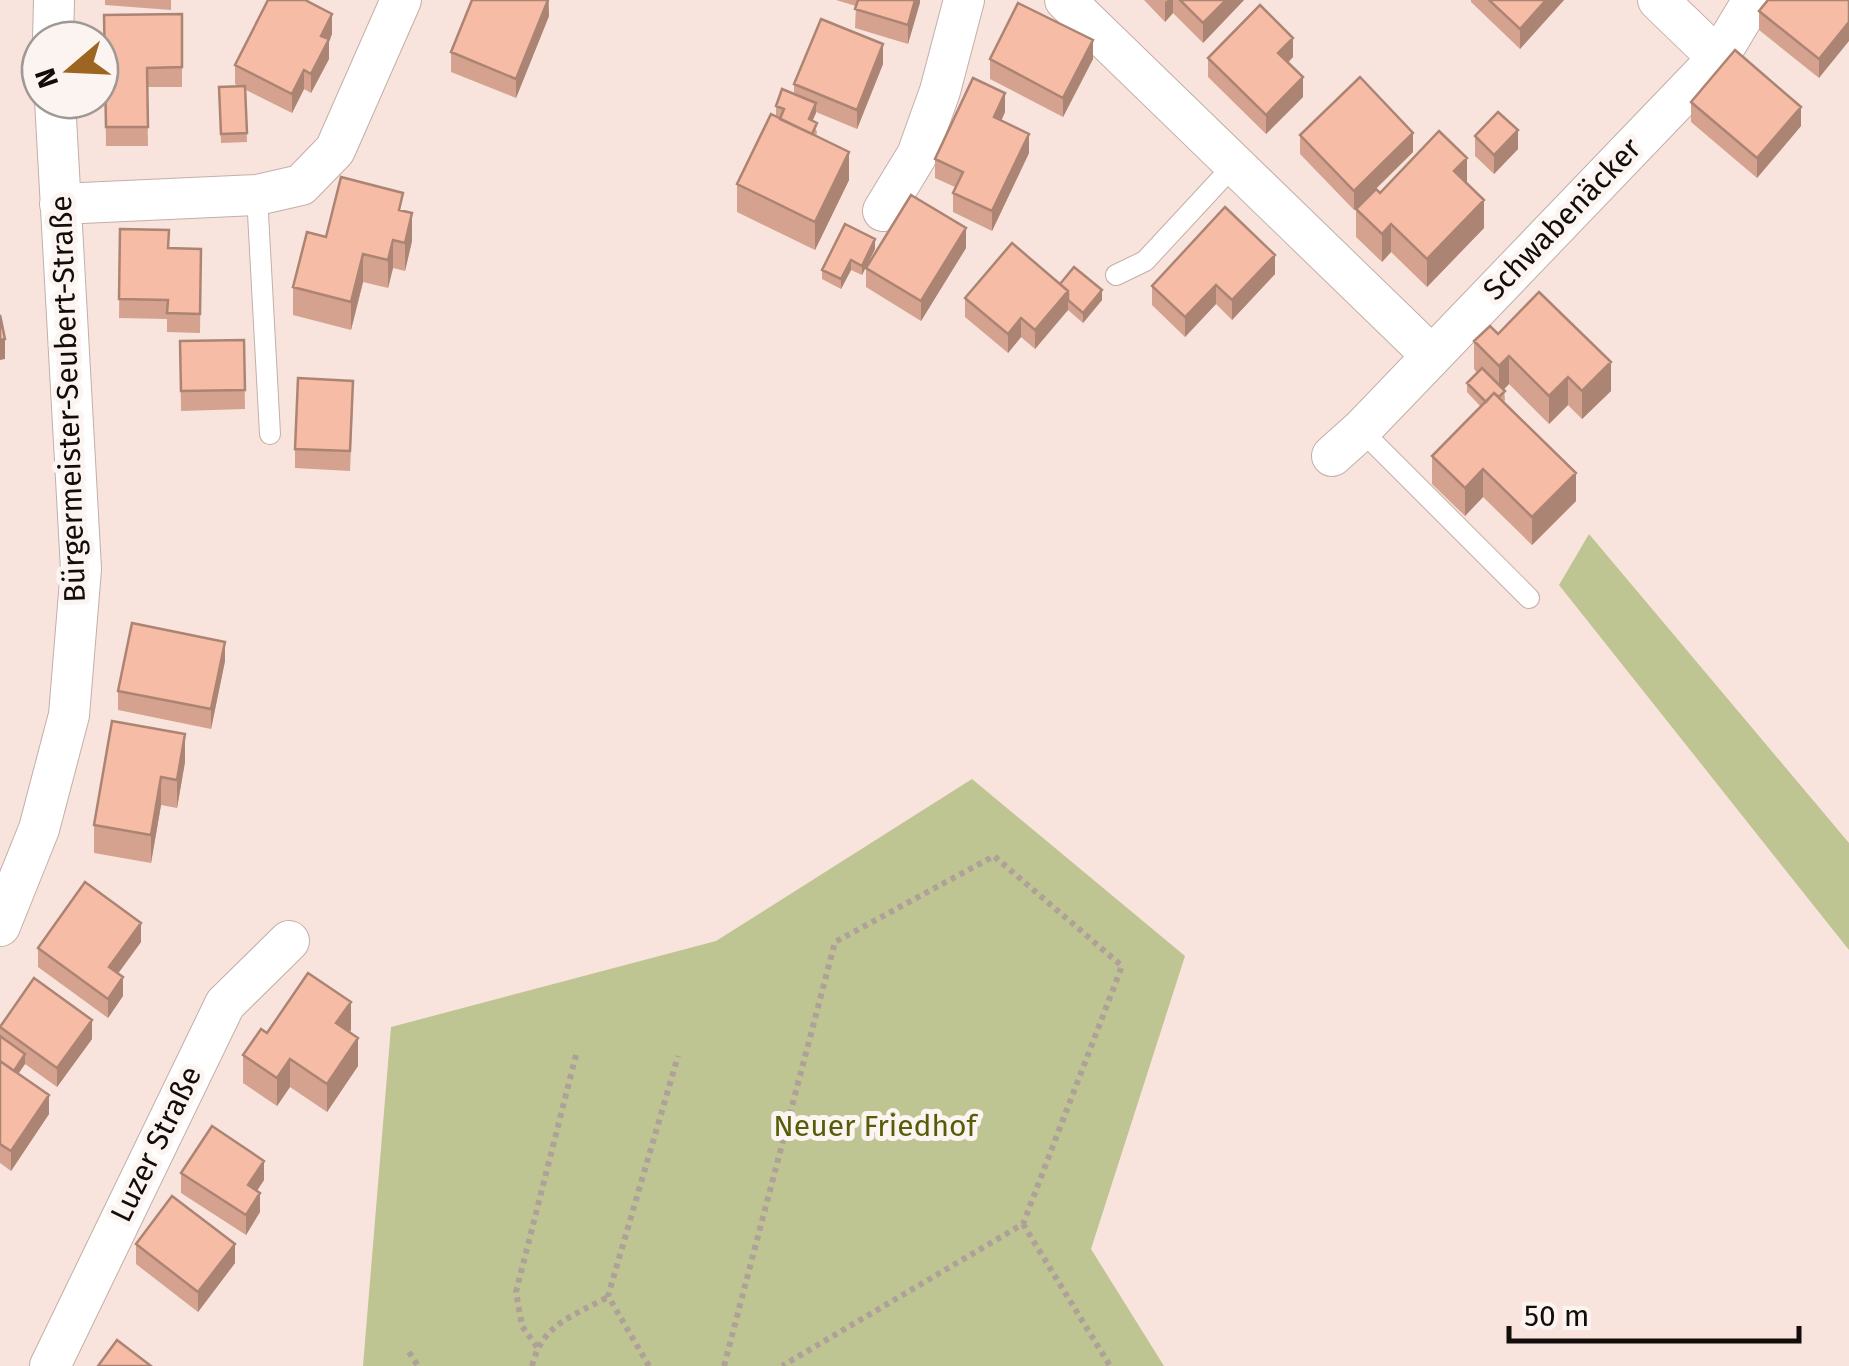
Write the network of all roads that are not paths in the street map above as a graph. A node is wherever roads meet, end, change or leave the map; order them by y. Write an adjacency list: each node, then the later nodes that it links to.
1 (401, 0): 9 (street)
2 (964, 0): 11 (street)
3 (1064, 0): 8 (street)
4 (1658, 0): 6 (street)
5 (1753, 0): 6 (street, Schwabenäcker)
6 (1718, 58): 13 (street, Schwabenäcker)
7 (56, 120): 10 (street, Bürgermeister-Seubert-Straße)
8 (1234, 165): 12 (lane); 13 (street)
9 (257, 195): 10 (street); 14 (lane)
10 (60, 204): 17 (street, Bürgermeister-Seubert-Straße)
11 (884, 211)
12 (1116, 275)
13 (1431, 355): 15 (street, Schwabenäcker)
14 (270, 434)
15 (1346, 443): 16 (lane, Schwabenäcker)
16 (1530, 598)
17 (0, 926)
18 (289, 942): 19 (street, Luzer Straße)
19 (50, 1366)

